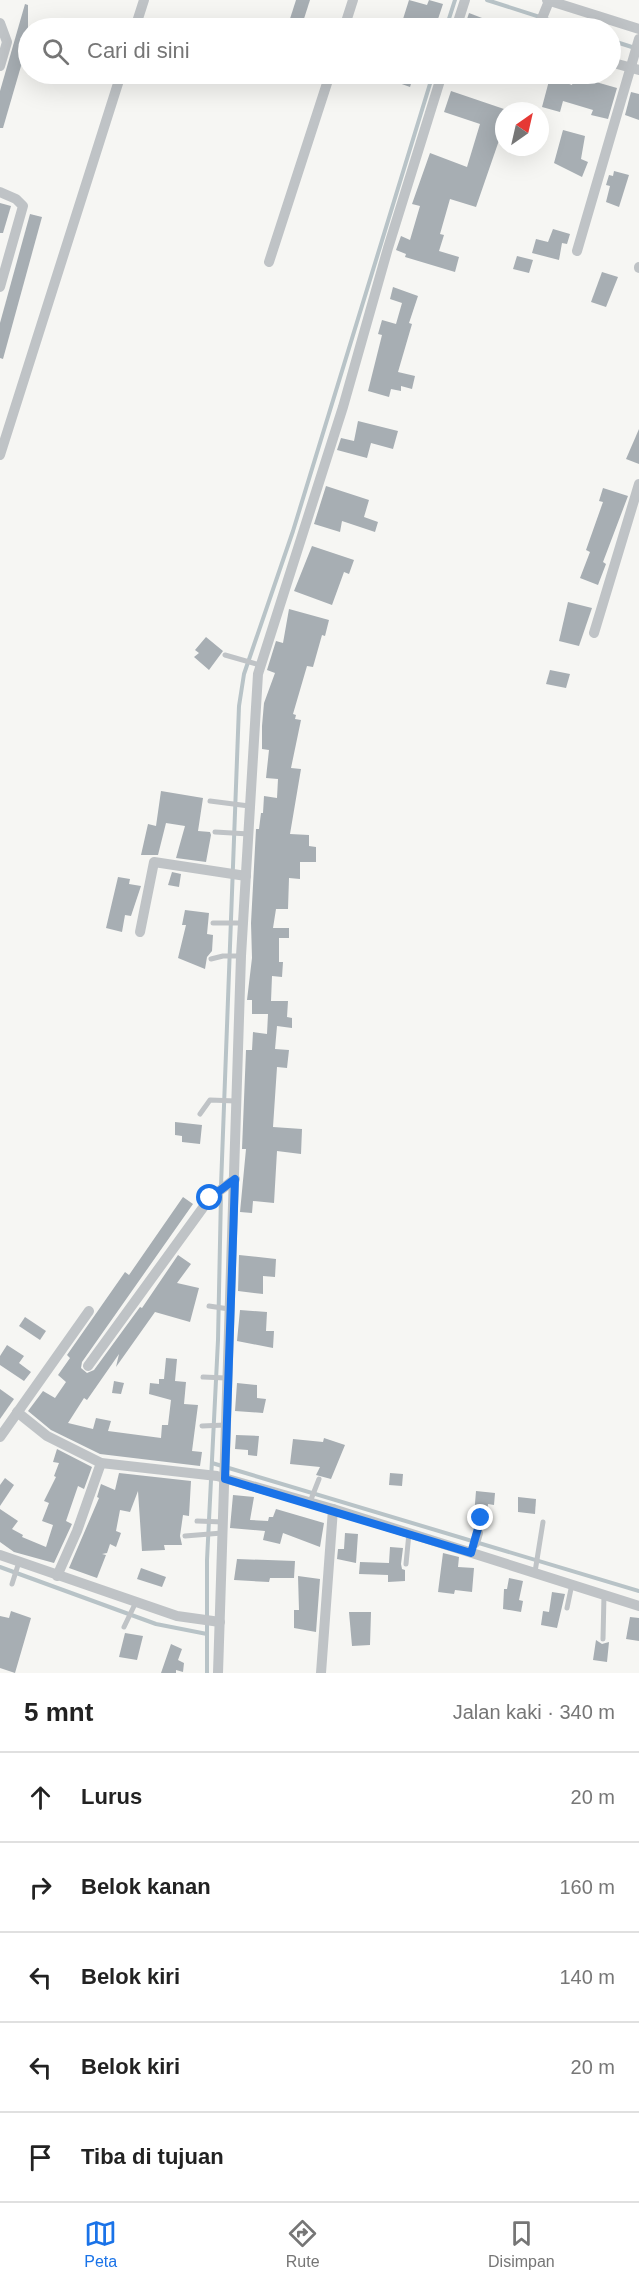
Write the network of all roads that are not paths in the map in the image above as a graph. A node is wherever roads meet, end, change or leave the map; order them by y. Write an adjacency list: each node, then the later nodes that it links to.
1 (144, 0): 4 (street)
2 (353, 0): 5 (street)
3 (548, 0): 6 (street); 7 (street)
4 (138, 18)
5 (347, 18)
6 (542, 18)
7 (604, 18)
8 (0, 23): 13 (street)
9 (621, 23): 10 (street)
10 (639, 29)
11 (639, 39): 14 (street)
12 (621, 65): 14 (street)
13 (0, 66)
14 (636, 69): 19 (street)
15 (118, 84): 22 (street)
16 (327, 84): 20 (street)
17 (439, 84): 26 (street)
18 (0, 192): 21 (street)
19 (577, 251)
20 (269, 262)
21 (0, 287)
22 (0, 455)
23 (639, 484): 24 (street)
24 (594, 633)
25 (225, 655): 26 (lane)
26 (258, 665): 28 (street)
27 (210, 801): 28 (lane)
28 (246, 805): 30 (street)
29 (215, 832): 30 (lane)
30 (245, 834): 31 (street)
31 (237, 875): 33 (street); 34 (street)
32 (213, 923): 33 (lane)
33 (240, 923): 35 (street)
34 (140, 932)
35 (237, 956): 36 (lane); 37 (street)
36 (212, 959)
37 (234, 1101): 38 (lane); 39 (street)
38 (200, 1114)
39 (234, 1179): 41 (street); 43 (street)
40 (210, 1306): 41 (lane)
41 (225, 1308): 45 (street)
42 (88, 1311): 46 (street)
43 (88, 1365)
44 (205, 1377): 45 (lane)
45 (223, 1378): 48 (street)
46 (17, 1412): 49 (street); 50 (street)
47 (204, 1425): 48 (lane)
48 (221, 1425): 51 (street)
49 (0, 1437)
50 (101, 1463): 51 (street); 66 (street)
51 (222, 1476): 53 (street); 58 (street)
52 (320, 1479): 53 (lane)
53 (310, 1502): 54 (street)
54 (333, 1509): 59 (street); 77 (street)
55 (481, 1518): 61 (lane)
56 (200, 1521): 58 (lane)
57 (543, 1522): 65 (lane)
58 (219, 1528): 60 (lane); 73 (street)
59 (409, 1533): 61 (street); 63 (lane)
60 (185, 1536)
61 (475, 1543): 65 (street)
62 (0, 1555): 64 (street)
63 (406, 1564)
64 (19, 1565): 66 (street); 67 (lane)
65 (536, 1567): 68 (street)
66 (57, 1576): 70 (street)
67 (13, 1581)
68 (572, 1584): 69 (street); 72 (lane)
69 (604, 1595): 71 (street); 75 (lane)
70 (135, 1605): 73 (street); 74 (lane)
71 (639, 1606)
72 (567, 1608)
73 (217, 1621): 76 (street)
74 (124, 1627)
75 (603, 1639)
76 (218, 1673)
77 (321, 1673)

